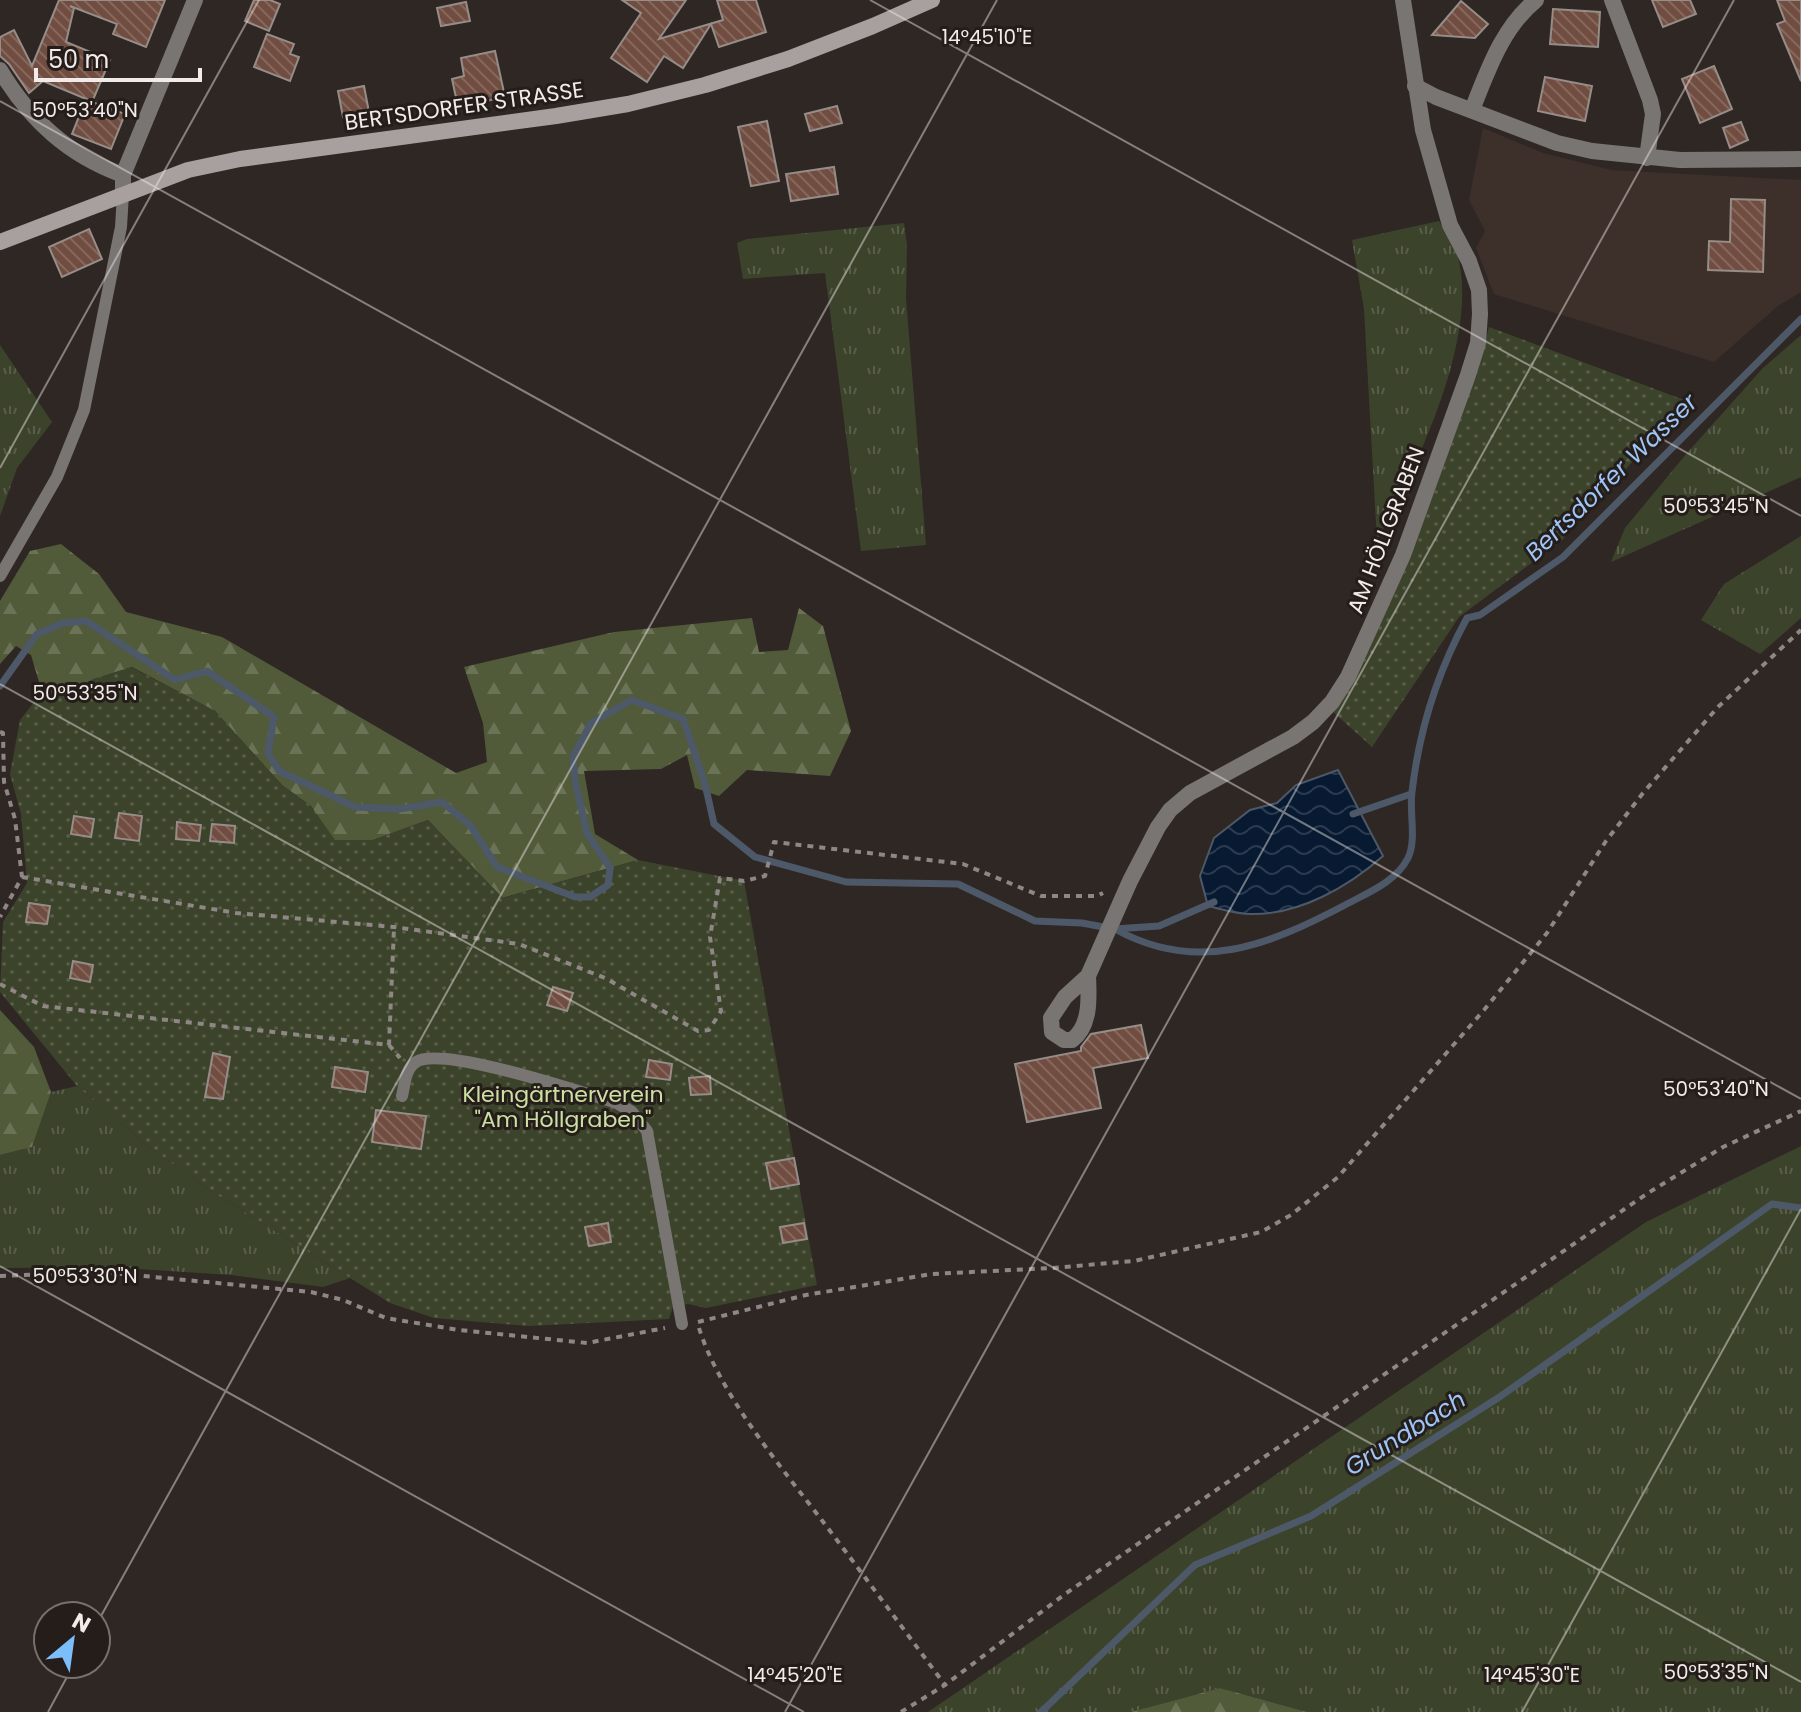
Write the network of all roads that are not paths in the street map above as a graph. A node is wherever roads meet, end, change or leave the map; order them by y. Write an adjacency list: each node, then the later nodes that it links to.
1 (195, 0): 11 (street)
2 (932, 0): 12 (main road, BERTSDORFER STRASSE)
3 (1403, 0): 7 (street, AM HÖLLGRABEN)
4 (1536, 0): 8 (street)
5 (1612, 0): 9 (street)
6 (0, 70): 11 (street)
7 (1415, 86): 8 (street); 15 (street, AM HÖLLGRABEN)
8 (1472, 110): 9 (street)
9 (1647, 158): 10 (street)
10 (1801, 159)
11 (123, 175): 12 (street)
12 (123, 194): 13 (main road, BERTSDORFER STRASSE); 14 (lane)
13 (0, 242)
14 (0, 576)
15 (1088, 976)
16 (402, 1096): 17 (lane)
17 (682, 1324)

